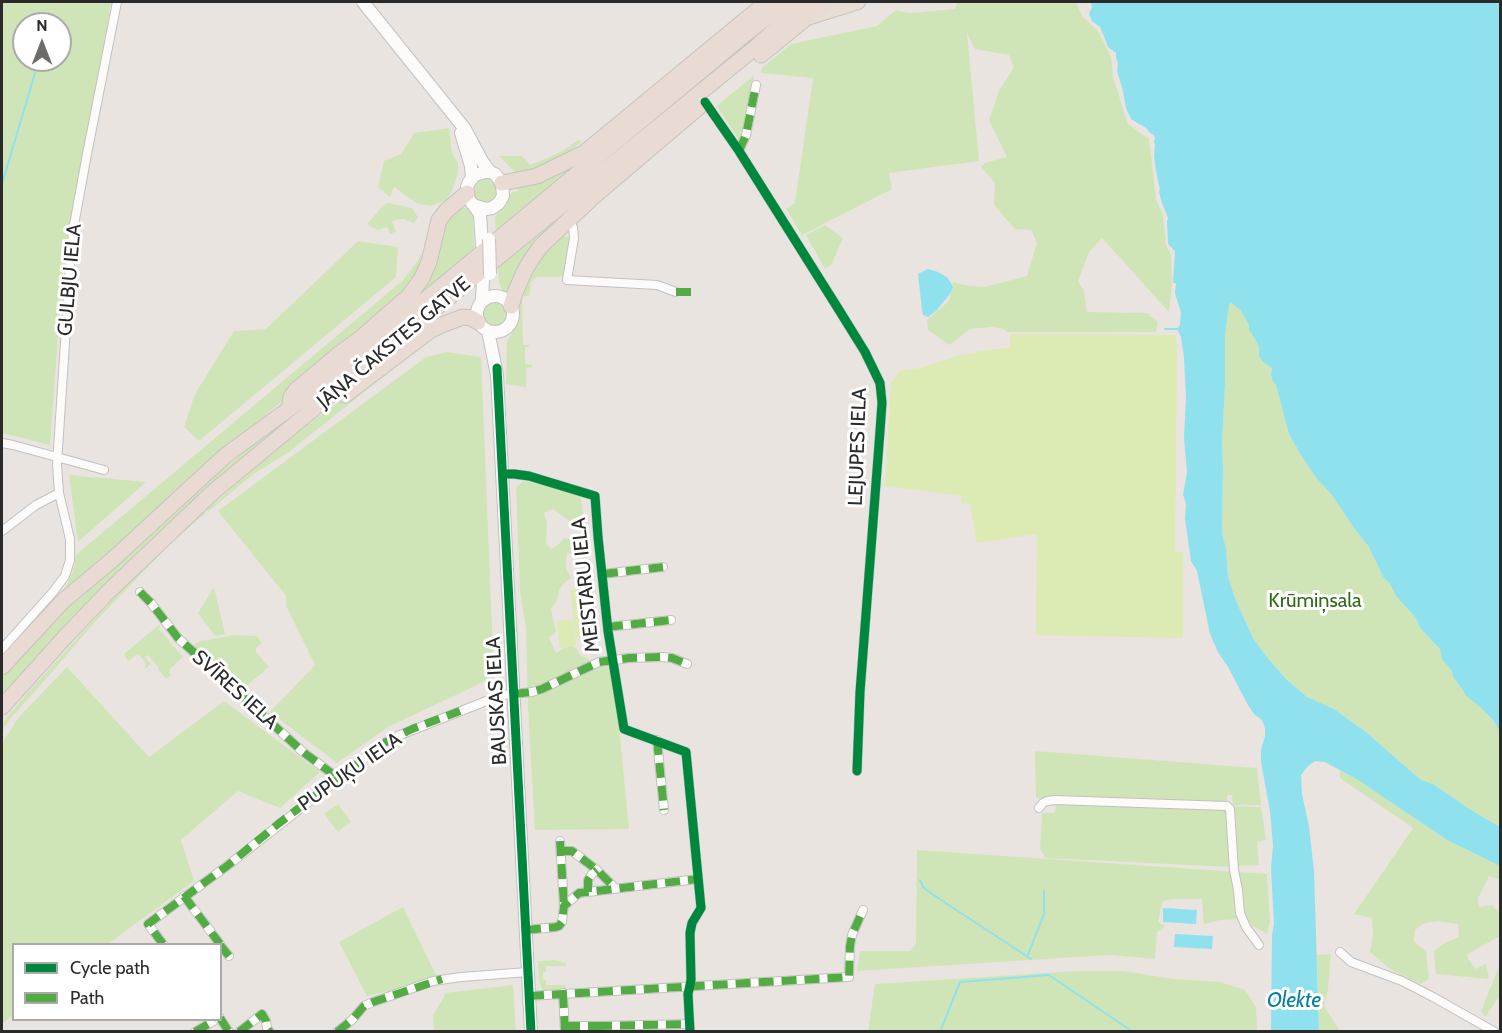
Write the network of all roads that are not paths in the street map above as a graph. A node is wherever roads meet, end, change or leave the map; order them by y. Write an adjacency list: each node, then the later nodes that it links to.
1 (117, 2): 31 (street, GULBJU IELA)
2 (363, 2): 11 (main road)
3 (767, 2): 14 (highway)
4 (786, 2): 28 (highway, JĀŅA ČAKSTES GATVE)
5 (806, 2): 29 (highway, JĀŅA ČAKSTES GATVE)
6 (826, 2): 8 (highway)
7 (858, 2): 8 (main road)
8 (805, 19): 10 (highway)
9 (756, 85): 12 (street)
10 (705, 102): 12 (street, LEJUPES IELA); 18 (highway)
11 (457, 121): 13 (main road); 15 (main road)
12 (739, 151): 48 (street, LEJUPES IELA)
13 (490, 172): 14 (main road); 15 (main road)
14 (502, 183): 17 (main road)
15 (469, 185): 16 (main road); 28 (highway)
16 (476, 206): 17 (main road); 19 (main road)
17 (492, 208): 19 (main road)
18 (567, 221): 21 (street); 24 (highway)
19 (485, 242): 20 (main road)
20 (486, 277): 22 (main road); 23 (main road)
21 (676, 292)
22 (497, 296): 23 (main road); 24 (main road)
23 (482, 300): 25 (main road)
24 (511, 306): 26 (main road)
25 (483, 326): 26 (main road); 27 (main road, BAUSKAS IELA); 29 (highway)
26 (502, 330): 27 (main road, BAUSKAS IELA)
27 (497, 368): 33 (main road, BAUSKAS IELA)
28 (289, 409): 44 (highway, JĀŅA ČAKSTES GATVE)
29 (303, 419): 46 (highway, JĀŅA ČAKSTES GATVE)
30 (2, 443): 31 (street)
31 (57, 457): 32 (street); 34 (street, GULBJU IELA)
32 (104, 470)
33 (503, 474): 37 (street, MEISTARU IELA); 45 (main road, BAUSKAS IELA)
34 (59, 493): 35 (street); 41 (street, GULBJU IELA)
35 (2, 531)
36 (663, 567): 37 (street)
37 (603, 574): 40 (street, MEISTARU IELA)
38 (140, 592): 49 (street, SVĪRES IELA)
39 (671, 620): 40 (street)
40 (608, 627): 42 (street, MEISTARU IELA)
41 (2, 649)
42 (612, 660): 43 (street, PUPUĶU IELA); 45 (street, PUPUĶU IELA); 47 (street, MEISTARU IELA)
43 (687, 664)
44 (2, 667)
45 (514, 694): 49 (street, PUPUĶU IELA); 61 (main road, BAUSKAS IELA)
46 (2, 707)
47 (657, 740): 51 (street); 55 (street)
48 (857, 771)
49 (338, 778): 58 (street, PUPUĶU IELA)
50 (1039, 808): 64 (street)
51 (664, 810)
52 (560, 841): 53 (street)
53 (561, 851): 54 (street); 59 (street)
54 (597, 870): 56 (street); 57 (street)
55 (698, 879): 56 (street); 69 (street)
56 (615, 888): 57 (street)
57 (588, 892): 59 (street)
58 (184, 896): 62 (street, PUPUĶU IELA); 63 (street)
59 (564, 906): 61 (street)
60 (863, 910): 69 (street)
61 (526, 930): 68 (main road, BAUSKAS IELA)
62 (162, 943)
63 (219, 943)
64 (1259, 945)
65 (222, 947): 67 (street)
66 (1340, 952): 81 (street)
67 (229, 956)
68 (528, 972): 71 (main road, BAUSKAS IELA); 79 (street)
69 (689, 987): 70 (street); 73 (street)
70 (563, 993): 71 (street); 74 (street)
71 (529, 996): 80 (main road, BAUSKAS IELA)
72 (213, 1021): 76 (street)
73 (690, 1028): 75 (street)
74 (565, 1029): 75 (street)
75 (597, 1029)
76 (195, 1032)
77 (239, 1032): 78 (street)
78 (270, 1032)
79 (337, 1032)
80 (531, 1032)
81 (1495, 1032)

